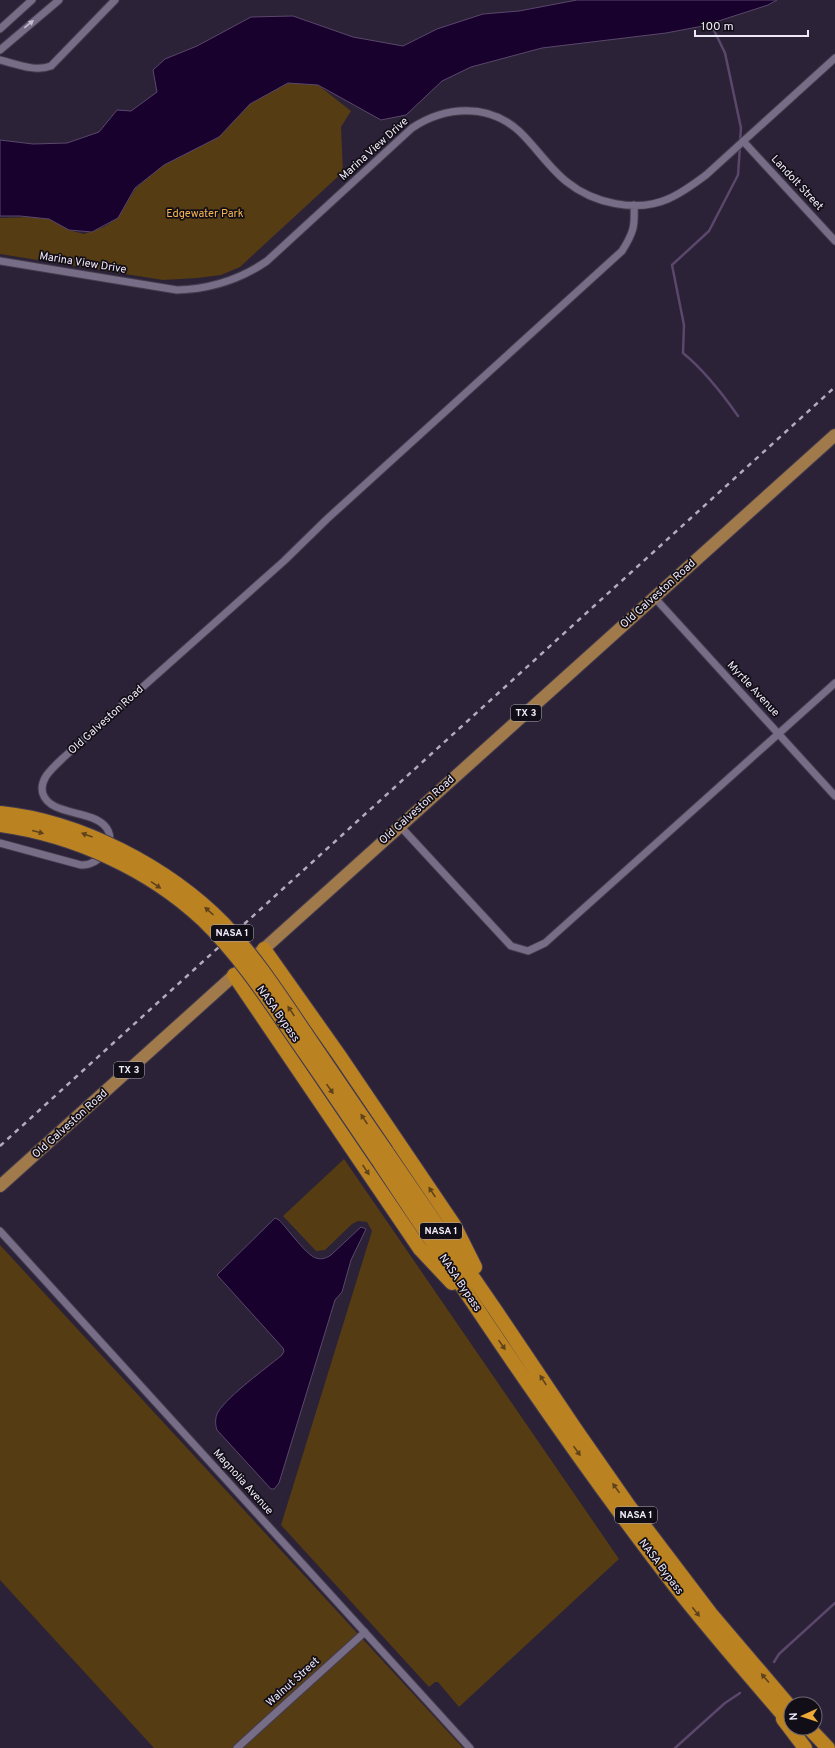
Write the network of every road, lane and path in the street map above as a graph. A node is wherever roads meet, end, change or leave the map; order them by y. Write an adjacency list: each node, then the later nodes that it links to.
1 (32, 0): 4 (street)
2 (60, 0): 5 (street, one-way to 2)
3 (115, 0): 7 (street)
4 (0, 29)
5 (0, 50)
6 (835, 58): 8 (street)
7 (0, 60)
8 (743, 141): 9 (street, Marina View Drive); 10 (street, Landolt Street)
9 (634, 204): 11 (street, Marina View Drive); 20 (street, Old Galveston Road)
10 (835, 241)
11 (0, 261)
12 (835, 435): 13 (main road, Old Galveston Road / TX 3)
13 (654, 597): 15 (street, Myrtle Avenue); 19 (main road, Old Galveston Road / TX 3)
14 (835, 683): 15 (street)
15 (779, 733): 16 (street, Myrtle Avenue); 19 (street)
16 (835, 796)
17 (0, 813): 25 (highway, NASA Bypass / NASA 1, one-way to 17, bridge)
18 (0, 825): 25 (highway, NASA Bypass / NASA 1, one-way to 25, bridge)
19 (400, 826): 21 (main road, Old Galveston Road / TX 3)
20 (0, 843)
21 (264, 949): 22 (main road, Old Galveston Road / TX 3); 23 (highway)
22 (234, 975): 24 (highway); 26 (main road, Old Galveston Road / TX 3)
23 (339, 1055): 24 (highway); 28 (highway, one-way to 23)
24 (307, 1084): 29 (highway, one-way to 29)
25 (381, 1154): 28 (highway, NASA Bypass / NASA 1); 29 (highway, NASA Bypass / NASA 1)
26 (0, 1186)
27 (0, 1230): 30 (street, Magnolia Avenue)
28 (496, 1311): 32 (highway, NASA Bypass / NASA 1, one-way to 28)
29 (480, 1313): 31 (highway, NASA Bypass / NASA 1, one-way to 31)
30 (365, 1632): 37 (street, Walnut Street); 38 (street, Magnolia Avenue)
31 (759, 1687): 33 (highway, NASA Bypass / NASA 1); 39 (highway)
32 (783, 1699)
33 (783, 1715)
34 (801, 1736): 40 (highway)
35 (815, 1736): 41 (highway)
36 (817, 1736): 42 (highway)
37 (237, 1748)
38 (470, 1748)
39 (805, 1748)
40 (812, 1748)
41 (823, 1748)
42 (828, 1748)

